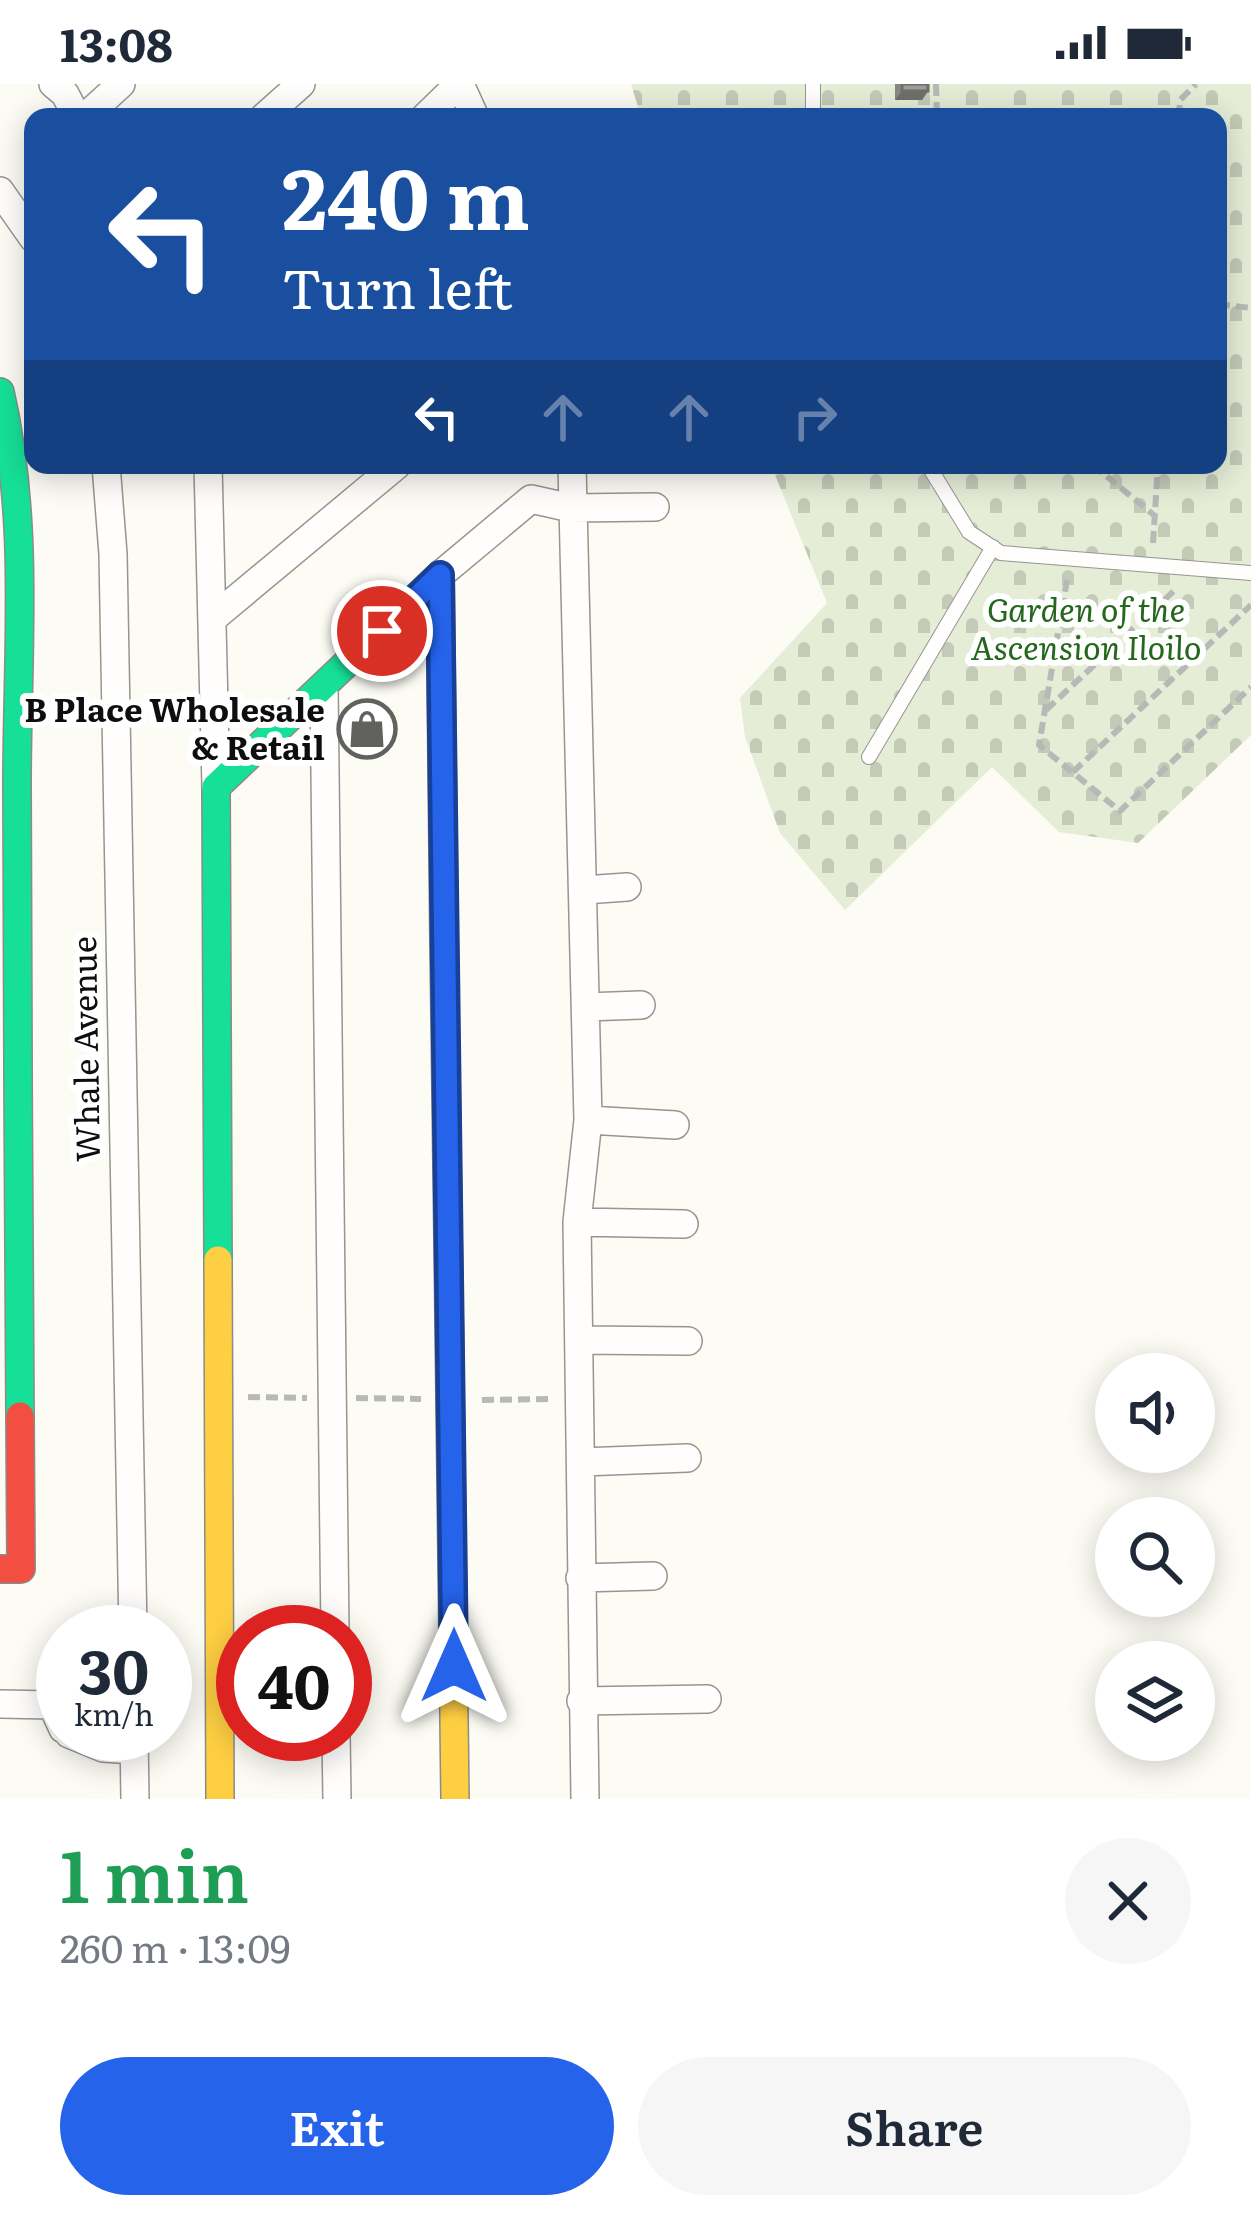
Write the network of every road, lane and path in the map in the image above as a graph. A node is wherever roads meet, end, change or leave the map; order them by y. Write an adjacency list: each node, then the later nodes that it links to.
1 (53, 84): 6 (street)
2 (121, 84): 7 (street)
3 (302, 84): 8 (street)
4 (459, 84): 9 (street)
5 (1196, 84): 10 (path)
6 (75, 108)
7 (92, 108)
8 (274, 108)
9 (434, 108)
10 (1180, 108)
11 (0, 190): 12 (street)
12 (24, 225)
13 (0, 392): 21 (street)
14 (107, 474): 66 (street, Whale Avenue)
15 (208, 474): 32 (street)
16 (386, 474): 32 (street)
17 (572, 474): 23 (street)
18 (934, 474): 25 (lane)
19 (1104, 474): 24 (path)
20 (1157, 474): 24 (path)
21 (10, 503): 33 (street)
22 (655, 507): 23 (street)
23 (571, 508): 30 (street); 43 (street)
24 (1155, 516): 27 (path)
25 (993, 548): 26 (lane); 38 (lane)
26 (1071, 559): 27 (lane); 36 (path)
27 (1151, 565): 28 (lane)
28 (1197, 569): 29 (lane); 36 (path)
29 (1251, 573)
30 (440, 575): 34 (street); 59 (street)
31 (1251, 605): 39 (path)
32 (212, 619): 40 (street)
33 (9, 628): 37 (street)
34 (324, 687): 40 (street); 57 (street)
35 (1251, 687): 39 (path)
36 (1046, 710): 39 (path)
37 (8, 746): 41 (street)
38 (869, 757)
39 (1073, 772)
40 (216, 787): 56 (street)
41 (9, 863): 44 (street)
42 (627, 887): 43 (street)
43 (584, 890): 46 (street)
44 (9, 981): 47 (street)
45 (641, 1005): 46 (street)
46 (586, 1007): 48 (street)
47 (9, 1099): 50 (street)
48 (588, 1120): 49 (street); 51 (street)
49 (675, 1126)
50 (10, 1216): 53 (street)
51 (577, 1222): 52 (street); 54 (street)
52 (684, 1224)
53 (10, 1334): 60 (street)
54 (580, 1340): 55 (street); 58 (street)
55 (688, 1341)
56 (218, 1396): 57 (path); 75 (street)
57 (332, 1398): 59 (path); 67 (street)
58 (581, 1399): 59 (path); 62 (street)
59 (453, 1400): 77 (street)
60 (10, 1452): 63 (street)
61 (688, 1458): 62 (street)
62 (582, 1462): 65 (street)
63 (0, 1569)
64 (652, 1576): 65 (street)
65 (580, 1578): 68 (street)
66 (132, 1605)
67 (335, 1605)
68 (581, 1700): 69 (street); 78 (street)
69 (706, 1700)
70 (0, 1704): 71 (street)
71 (36, 1709)
72 (134, 1761): 74 (street)
73 (336, 1761): 76 (street)
74 (135, 1799)
75 (220, 1799)
76 (337, 1799)
77 (455, 1799)
78 (585, 1799)

